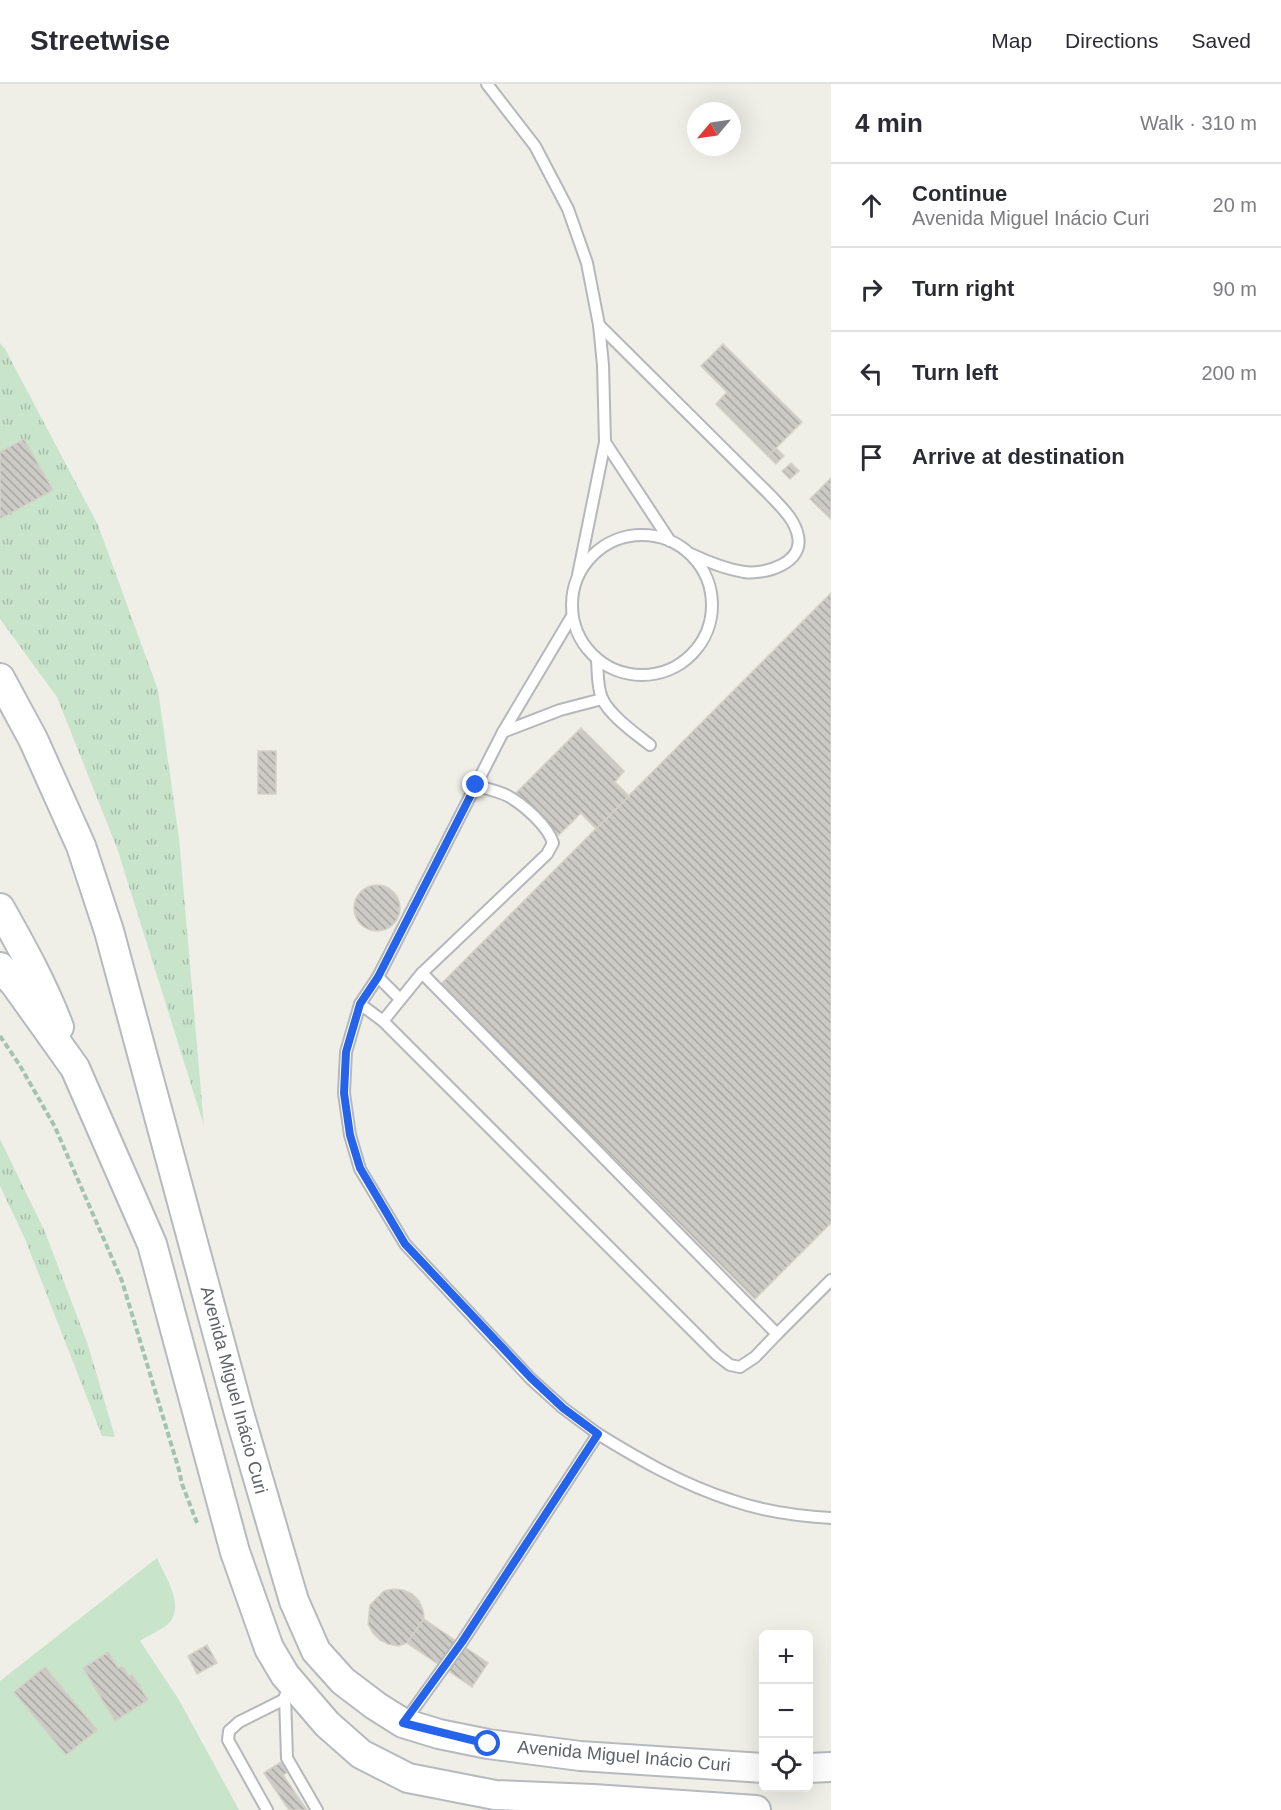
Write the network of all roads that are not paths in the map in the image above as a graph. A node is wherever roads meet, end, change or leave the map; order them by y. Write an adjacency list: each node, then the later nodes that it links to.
1 (487, 84): 2 (lane)
2 (599, 325): 3 (lane); 5 (lane)
3 (604, 442): 4 (lane); 6 (lane)
4 (670, 541): 5 (lane); 6 (lane)
5 (690, 554): 8 (lane)
6 (578, 575): 7 (lane)
7 (572, 616): 8 (lane); 12 (lane)
8 (597, 660): 10 (lane)
9 (0, 678): 15 (street, Avenida Miguel Inácio Curi)
10 (602, 699): 12 (lane); 13 (lane)
11 (0, 720): 15 (street)
12 (503, 732): 14 (lane)
13 (650, 746)
14 (476, 785): 18 (lane); 19 (lane)
15 (81, 846): 29 (street, Avenida Miguel Inácio Curi)
16 (0, 908): 23 (street)
17 (0, 967): 23 (street)
18 (422, 973): 20 (lane); 25 (lane)
19 (378, 977): 20 (lane); 21 (lane)
20 (400, 999): 22 (lane)
21 (360, 1004): 22 (lane); 26 (lane)
22 (383, 1021): 25 (lane)
23 (75, 1068): 28 (street)
24 (831, 1280): 25 (lane)
25 (777, 1334)
26 (598, 1434): 27 (lane); 29 (lane)
27 (831, 1518)
28 (290, 1689): 33 (street); 34 (lane); 35 (lane)
29 (403, 1723): 31 (street, Avenida Miguel Inácio Curi)
30 (831, 1767): 32 (street)
31 (759, 1768)
32 (813, 1768)
33 (591, 1804): 36 (street)
34 (267, 1810)
35 (317, 1810)
36 (756, 1810)

